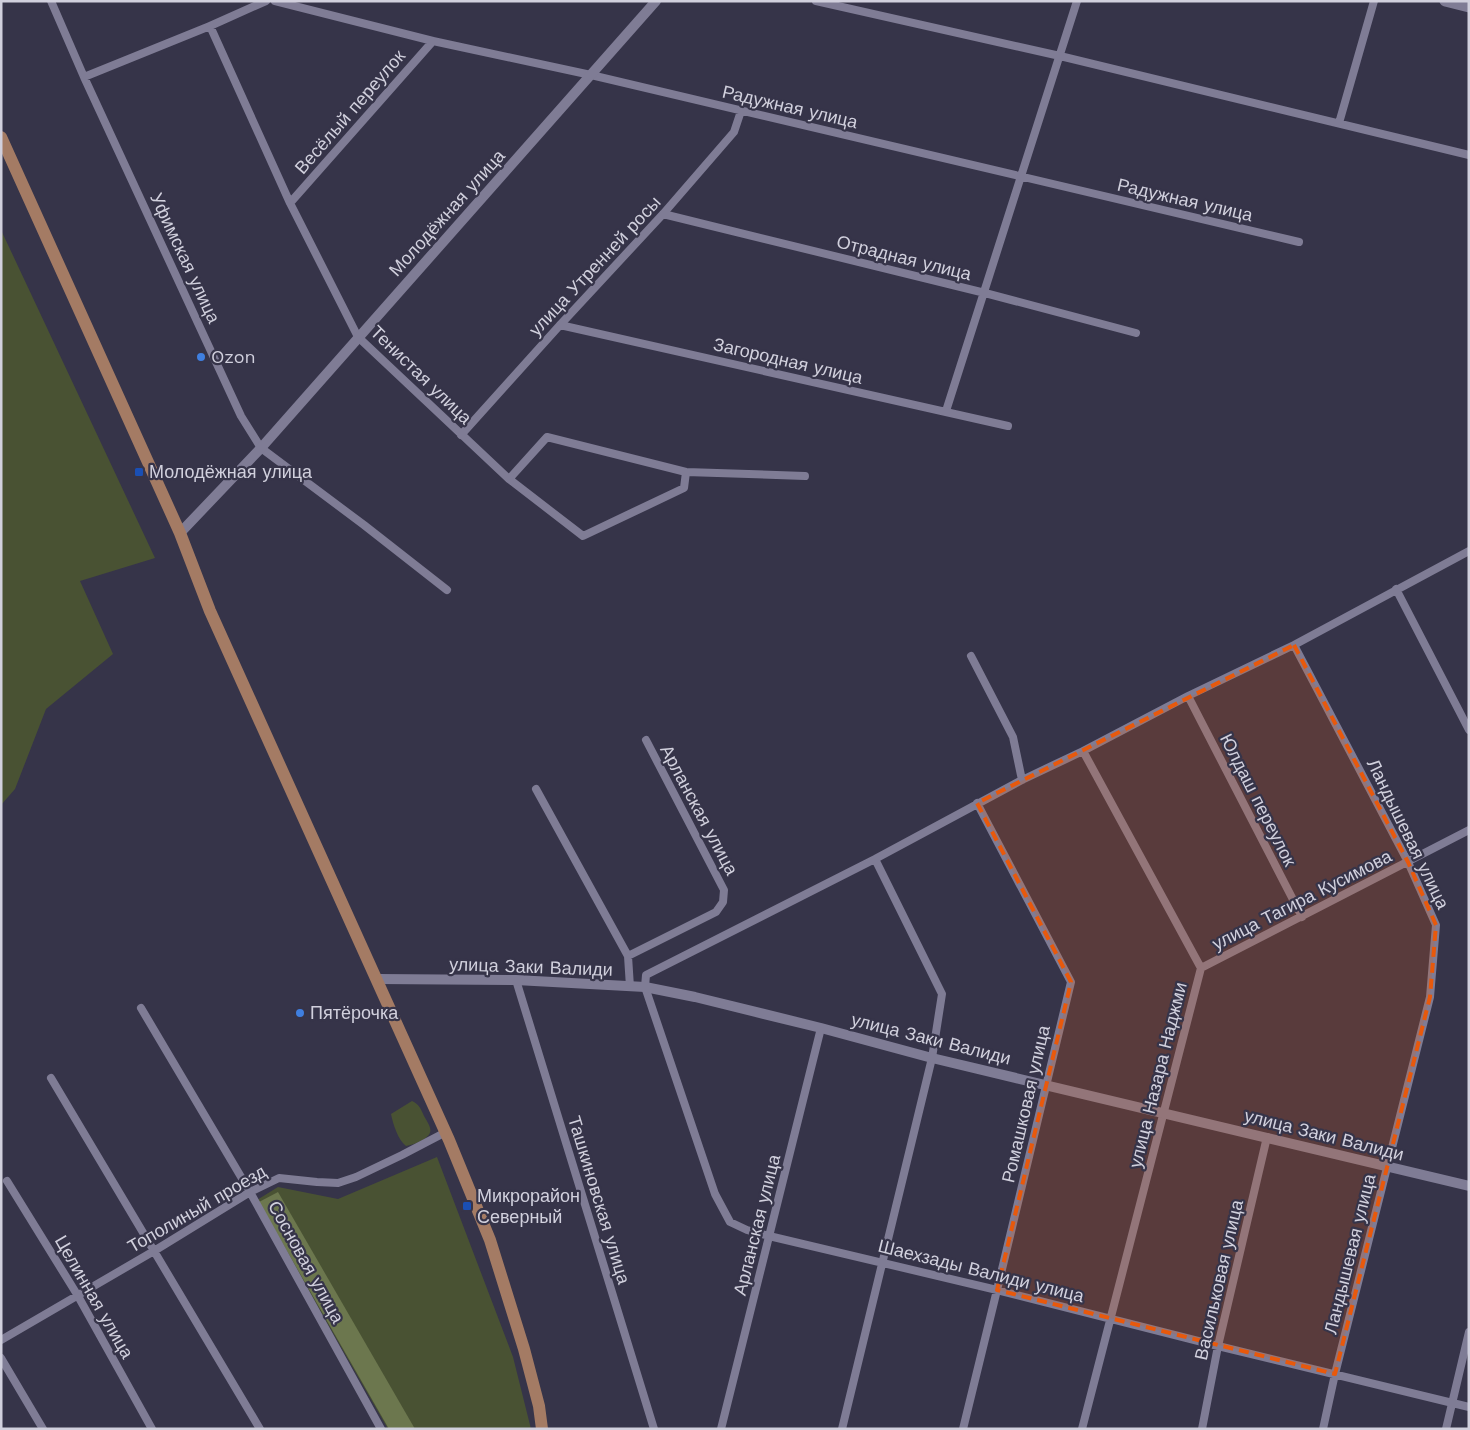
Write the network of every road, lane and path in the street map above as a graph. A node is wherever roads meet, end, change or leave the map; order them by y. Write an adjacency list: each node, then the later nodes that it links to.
1 (51, 1): 14 (street, Уфимская улица)
2 (266, 1): 10 (street)
3 (275, 1): 11 (street, Радужная улица)
4 (656, 1): 13 (street, Молодёжная улица)
5 (816, 1): 12 (street)
6 (1077, 1): 12 (street)
7 (1374, 1): 16 (street)
8 (1445, 1): 9 (main road)
9 (1469, 7)
10 (210, 26): 14 (street); 20 (street, Тенистая улица)
11 (433, 41): 13 (street, Радужная улица); 20 (street, Весёлый переулок)
12 (1060, 56): 16 (street); 19 (street)
13 (592, 75): 15 (street, Радужная улица); 26 (street, Молодёжная улица)
14 (84, 77): 30 (street, Уфимская улица)
15 (740, 111): 19 (street, Радужная улица); 21 (street, улица Утренней росы)
16 (1339, 123): 18 (street)
17 (1, 137): 34 (main road)
18 (1469, 155)
19 (1021, 176): 22 (street, Радужная улица); 23 (street)
20 (290, 203): 26 (street, Тенистая улица)
21 (663, 214): 23 (street, Отрадная улица); 24 (street, улица Утренней росы)
22 (1299, 242)
23 (984, 293): 25 (street, Отрадная улица); 27 (street)
24 (560, 325): 27 (street, Загородная улица); 29 (street, улица Утренней росы)
25 (1136, 333)
26 (358, 338): 29 (street, Тенистая улица); 30 (street, Молодёжная улица)
27 (946, 412): 28 (street, Загородная улица)
28 (1008, 426)
29 (461, 435): 33 (street, Тенистая улица)
30 (261, 448): 34 (street, Молодёжная улица); 37 (street, Уфимская улица)
31 (686, 472): 32 (street); 33 (street); 33 (street, Тенистая улица)
32 (805, 476)
33 (509, 479)
34 (180, 533): 53 (main road)
35 (1469, 551): 36 (street)
36 (1396, 589): 38 (street); 41 (street)
37 (447, 590)
38 (1294, 644): 40 (street); 49 (street, Ландышевая улица)
39 (972, 656): 44 (street)
40 (1188, 696): 43 (street); 50 (street, Юлдаш переулок)
41 (1469, 730)
42 (646, 740): 51 (street, Арланская улица)
43 (1083, 751): 44 (street); 52 (street, улица Назара Наджми)
44 (1022, 780): 46 (street)
45 (536, 789): 51 (street)
46 (977, 803): 48 (street); 61 (street, Ромашковая улица)
47 (1469, 830): 49 (street, улица Тагира Кусимова)
48 (875, 859): 56 (street); 59 (street)
49 (1408, 862): 50 (street, улица Тагира Кусимова); 65 (street, Ландышевая улица)
50 (1302, 917): 52 (street, улица Тагира Кусимова)
51 (628, 956): 55 (street)
52 (1201, 968): 62 (street, улица Назара Наджми)
53 (378, 979): 54 (street, улица Заки Валиди); 63 (main road)
54 (516, 980): 55 (street, улица Заки Валиди); 87 (street, Ташкиновская улица)
55 (630, 987): 56 (street, улица Заки Валиди)
56 (645, 987): 58 (street, улица Заки Валиди); 69 (street, Шаехзады Валиди улица)
57 (141, 1008): 68 (street, Сосновая улица)
58 (821, 1028): 59 (street, улица Заки Валиди); 69 (street, Арланская улица)
59 (932, 1058): 61 (street, улица Заки Валиди); 71 (street)
60 (51, 1078): 70 (street)
61 (1046, 1084): 62 (street, улица Заки Валиди); 72 (street, Ромашковая улица)
62 (1164, 1114): 64 (street, улица Заки Валиди); 74 (street, улица Назара Наджми)
63 (446, 1132): 68 (street, Тополиный проезд); 86 (main road)
64 (1267, 1138): 65 (street, улица Заки Валиди); 77 (street, Васильковая улица)
65 (1388, 1168): 67 (street, улица Заки Валиди); 79 (street, Ландышевая улица)
66 (8, 1181): 73 (street, Целинная улица)
67 (1469, 1186)
68 (250, 1192): 70 (street, Тополиный проезд); 85 (street, Сосновая улица)
69 (769, 1236): 71 (street, Шаехзады Валиди улица); 88 (street, Арланская улица)
70 (154, 1251): 73 (street, Тополиный проезд); 84 (street)
71 (883, 1263): 72 (street, Шаехзады Валиди улица); 89 (street)
72 (997, 1290): 74 (street, Шаехзады Валиди улица); 90 (street, Ромашковая улица)
73 (78, 1296): 76 (street, Тополиный проезд); 83 (street, Целинная улица)
74 (1111, 1319): 77 (street, Шаехзады Валиди улица); 91 (street, улица Назара Наджми)
75 (1469, 1332): 80 (street)
76 (1, 1340)
77 (1218, 1346): 79 (street, Шаехзады Валиди улица); 92 (street, Васильковая улица)
78 (1, 1358): 82 (street)
79 (1335, 1374): 80 (street, Шаехзады Валиди улица); 93 (street, Ландышевая улица)
80 (1452, 1403): 81 (street, Шаехзады Валиди улица); 94 (street)
81 (1469, 1407)
82 (43, 1429)
83 (152, 1429)
84 (260, 1429)
85 (381, 1429)
86 (542, 1429)
87 (654, 1429)
88 (721, 1429)
89 (842, 1429)
90 (962, 1429)
91 (1082, 1429)
92 (1202, 1429)
93 (1323, 1429)
94 (1446, 1429)

